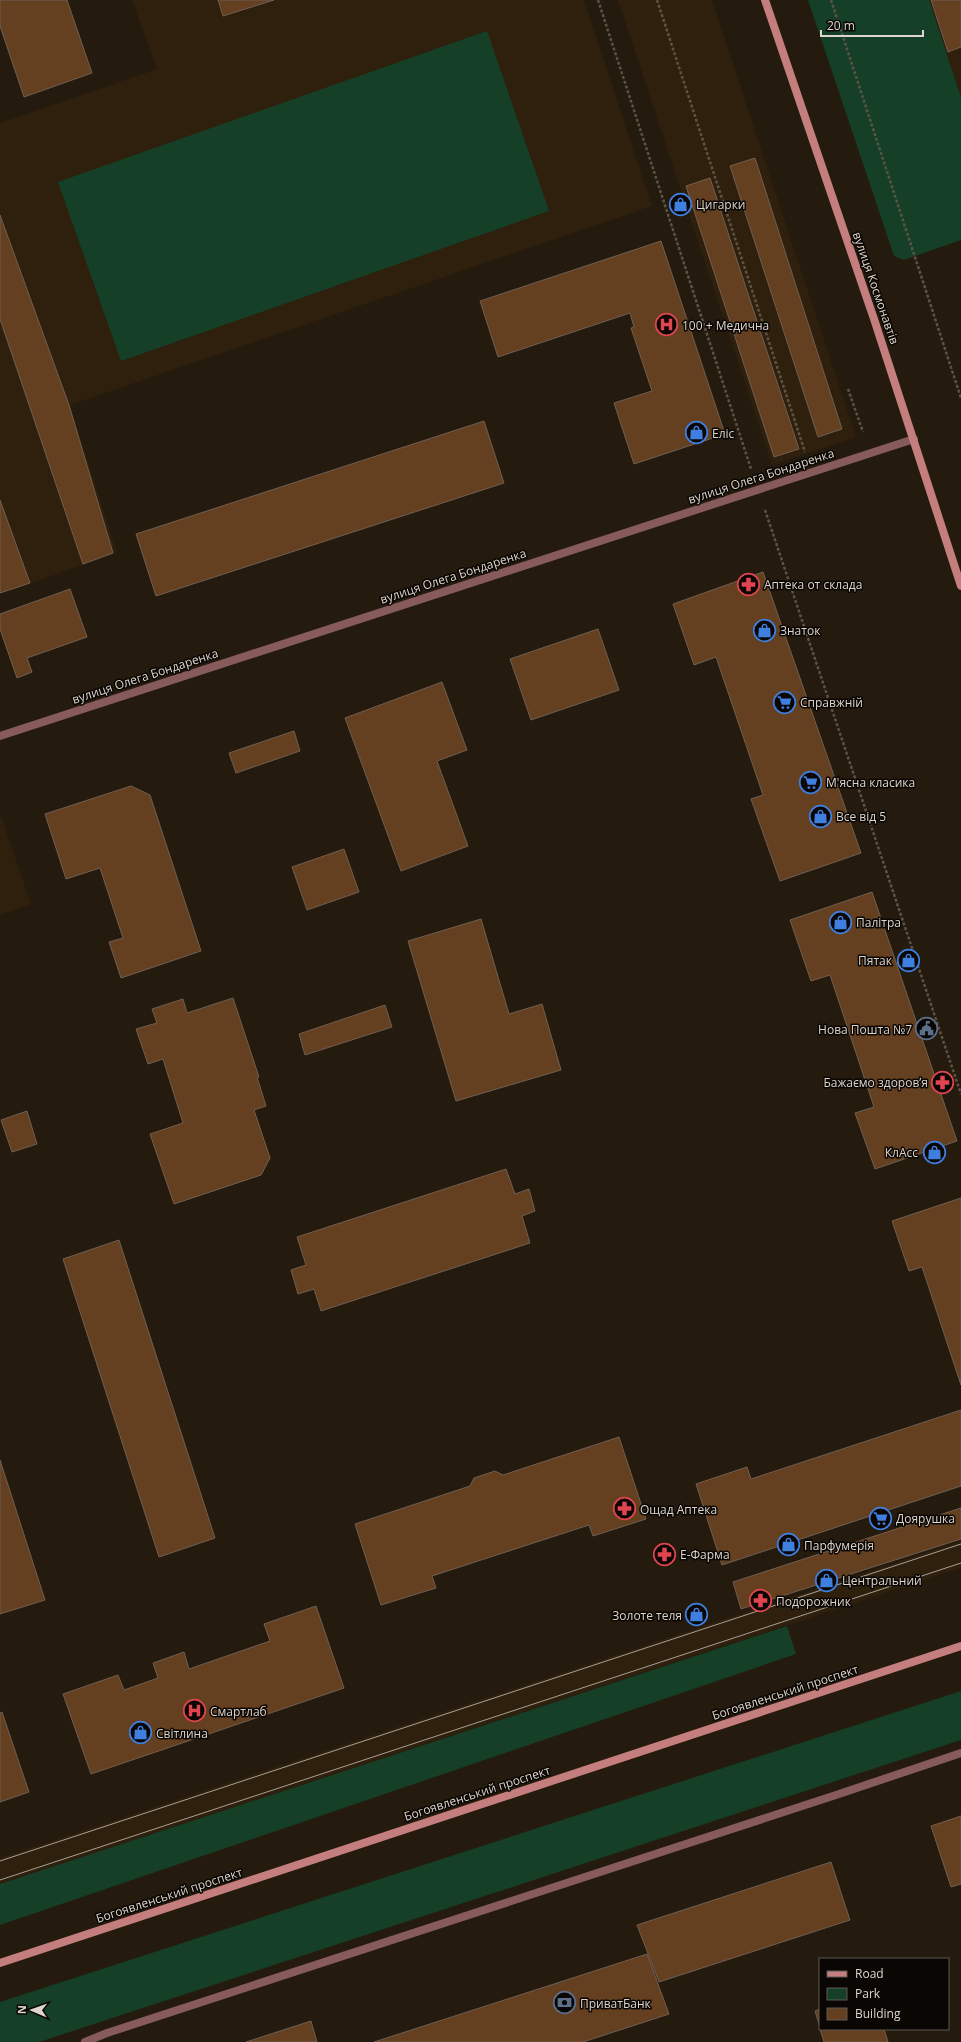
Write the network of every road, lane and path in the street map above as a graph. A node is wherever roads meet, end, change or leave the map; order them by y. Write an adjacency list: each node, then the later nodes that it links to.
1 (598, 0): 8 (path)
2 (657, 0): 7 (path)
3 (765, 0): 6 (main road, вулиця Космонавтів)
4 (831, 0): 5 (path)
5 (961, 398)
6 (914, 439): 8 (street, вулиця Олега Бондаренка); 9 (main road, вулиця Космонавтів)
7 (807, 460)
8 (758, 490): 10 (street, вулиця Олега Бондаренка); 11 (path)
9 (961, 586)
10 (0, 736)
11 (961, 1094)
12 (961, 1646): 14 (main road, Богоявленський проспект)
13 (961, 1752): 15 (street)
14 (0, 1963)
15 (85, 2042)

